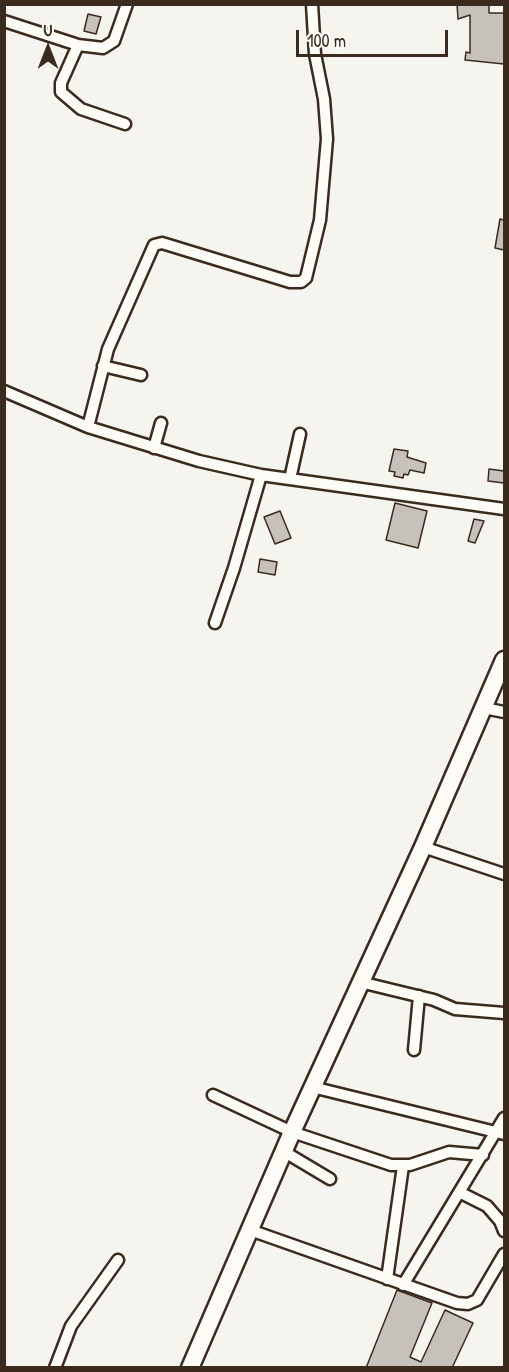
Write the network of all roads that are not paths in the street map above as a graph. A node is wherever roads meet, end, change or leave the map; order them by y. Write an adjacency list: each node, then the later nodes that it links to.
1 (127, 4): 4 (street)
2 (312, 4): 6 (street)
3 (4, 21): 4 (street)
4 (78, 45): 5 (street)
5 (125, 124)
6 (103, 366): 7 (street); 10 (street)
7 (141, 375)
8 (4, 391): 10 (street)
9 (161, 423): 12 (street)
10 (88, 427): 12 (street)
11 (300, 434): 14 (street)
12 (154, 448): 13 (street)
13 (261, 475): 14 (street); 16 (street)
14 (290, 479): 15 (street)
15 (504, 509)
16 (215, 623)
17 (504, 660): 18 (main road)
18 (484, 708): 19 (street); 20 (main road)
19 (504, 712)
20 (423, 847): 21 (street); 22 (main road)
21 (504, 874)
22 (360, 982): 23 (street); 26 (main road)
23 (418, 996): 24 (street); 25 (street)
24 (504, 1013)
25 (414, 1050)
26 (312, 1088): 29 (main road); 30 (street)
27 (213, 1095): 29 (street)
28 (504, 1118): 30 (street)
29 (292, 1132): 31 (main road); 33 (street)
30 (501, 1132): 32 (street)
31 (283, 1151): 34 (street); 36 (main road)
32 (483, 1155): 33 (street); 35 (street)
33 (403, 1166): 40 (street)
34 (330, 1179)
35 (461, 1193): 37 (street); 41 (street)
36 (250, 1230): 40 (street); 43 (main road)
37 (504, 1231)
38 (504, 1254): 41 (street)
39 (118, 1260): 42 (street)
40 (387, 1280): 41 (street)
41 (403, 1285)
42 (55, 1368)
43 (190, 1368)

